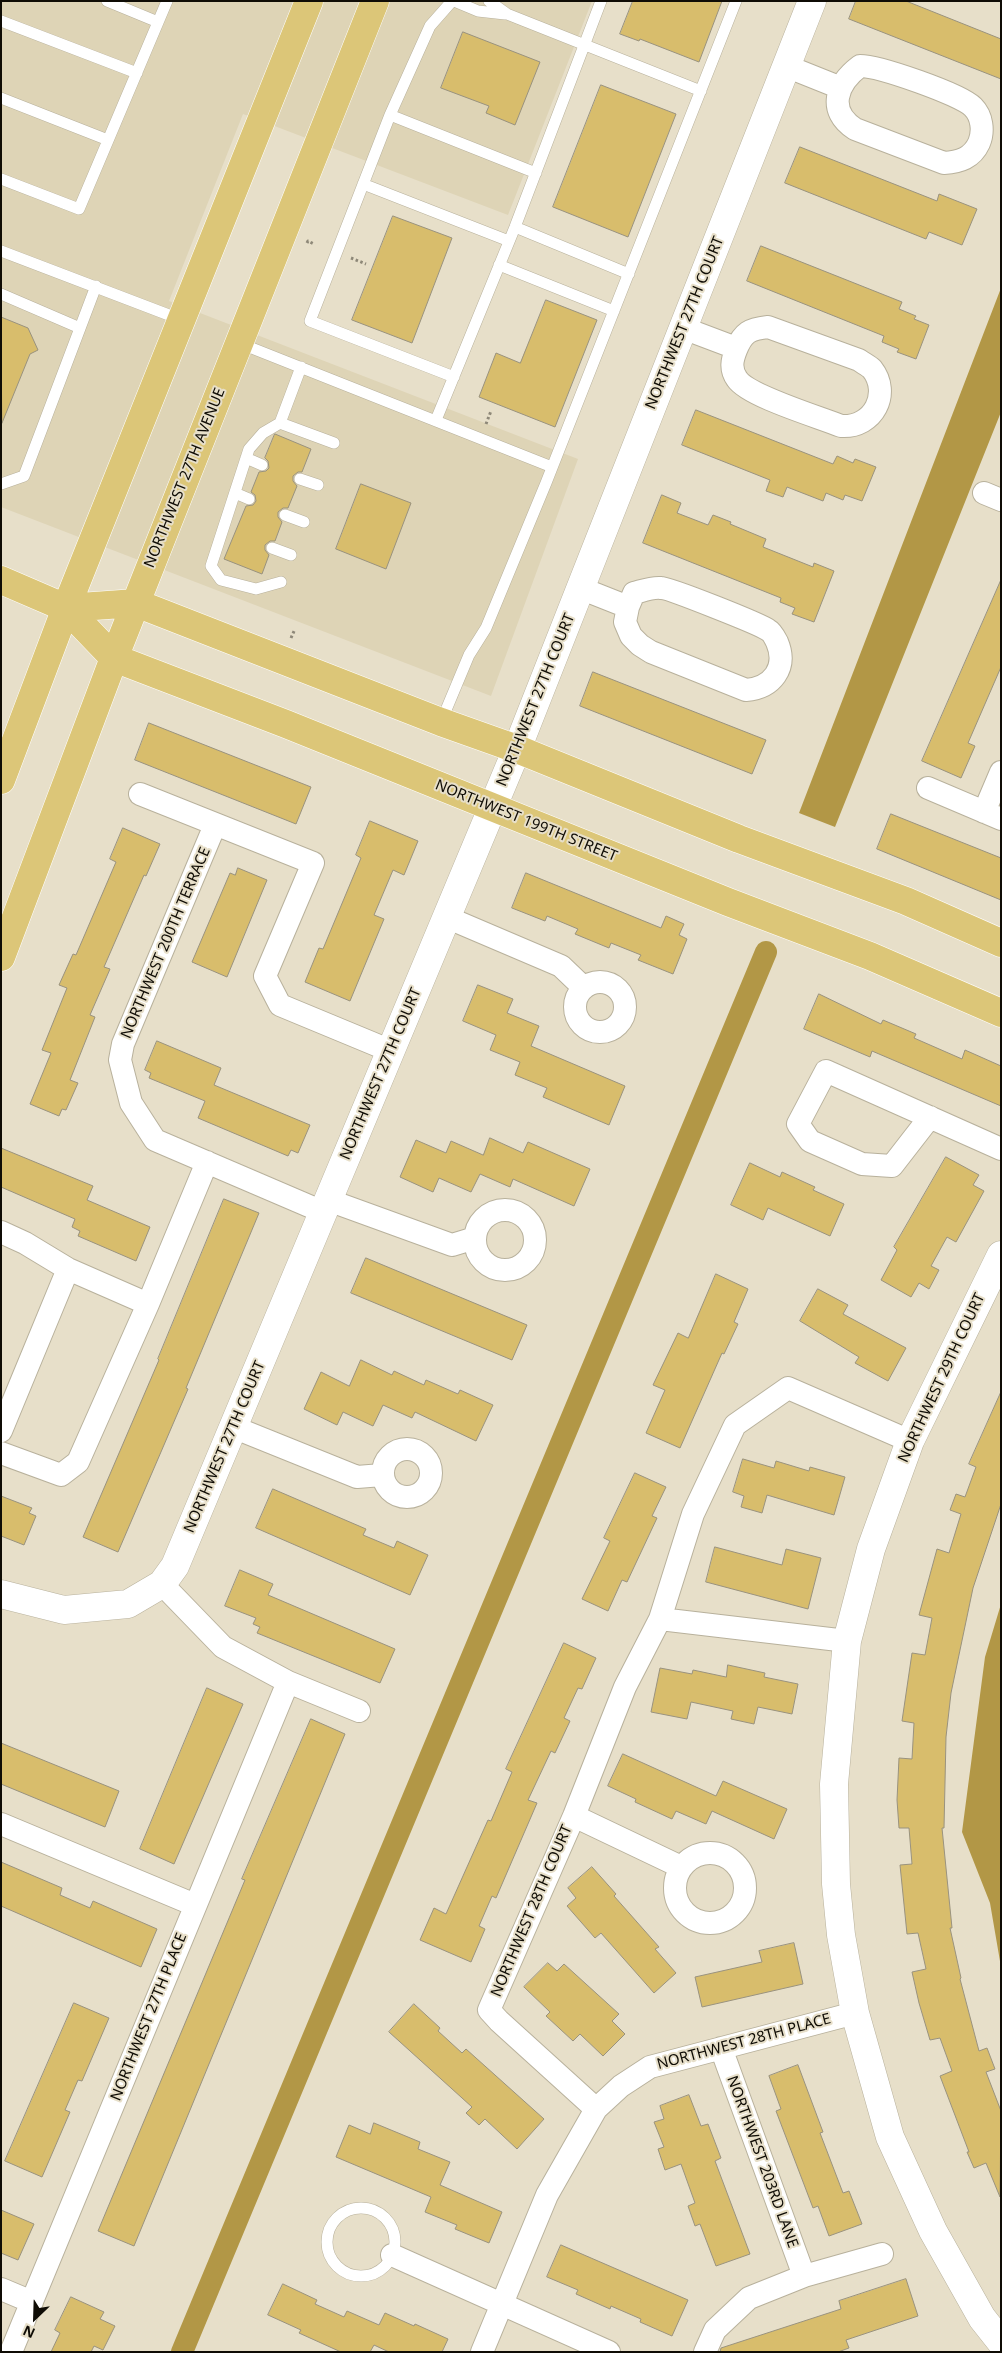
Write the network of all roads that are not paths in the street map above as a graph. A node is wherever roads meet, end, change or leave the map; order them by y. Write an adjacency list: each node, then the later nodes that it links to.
1 (107, 1): 12 (lane)
2 (167, 1): 12 (lane)
3 (309, 1): 32 (main road)
4 (375, 1): 35 (main road, NORTHWEST 27TH AVENUE)
5 (453, 1): 10 (lane); 19 (lane)
6 (489, 1): 10 (lane)
7 (601, 1): 13 (lane)
8 (736, 1): 17 (lane)
9 (812, 1): 14 (street, NORTHWEST 27TH COURT)
10 (507, 14): 13 (lane)
11 (1, 21): 15 (lane)
12 (158, 22): 15 (lane)
13 (584, 45): 17 (lane); 21 (lane)
14 (786, 66): 16 (street); 34 (street, NORTHWEST 27TH COURT)
15 (137, 73): 20 (lane)
16 (841, 88): 16 (street)
17 (701, 91): 28 (lane)
18 (1, 98): 20 (lane)
19 (390, 115): 21 (lane); 23 (lane)
20 (108, 140): 22 (lane)
21 (536, 172): 24 (lane)
22 (1, 179)
23 (363, 184): 25 (lane); 38 (lane)
24 (514, 227): 25 (lane); 28 (lane)
25 (509, 241): 27 (lane)
26 (1, 251): 29 (lane)
27 (499, 265): 31 (lane); 38 (lane)
28 (629, 274): 31 (lane)
29 (96, 286): 32 (lane); 33 (lane)
30 (1, 294): 33 (lane)
31 (614, 311): 44 (lane)
32 (182, 320): 61 (main road)
33 (80, 328): 46 (lane)
34 (683, 328): 36 (street); 58 (street, NORTHWEST 27TH COURT)
35 (239, 343): 37 (lane); 59 (main road, NORTHWEST 27TH AVENUE)
36 (736, 348): 36 (street)
37 (301, 367): 39 (lane); 40 (lane)
38 (454, 377): 39 (lane)
39 (436, 420): 44 (lane)
40 (280, 423): 41 (lane); 42 (lane)
41 (334, 443)
42 (246, 458): 43 (lane); 48 (lane)
43 (262, 465)
44 (552, 467): 63 (lane)
45 (300, 479): 47 (lane)
46 (1, 484)
47 (318, 485)
48 (235, 493): 49 (lane); 52 (lane)
49 (248, 499)
50 (285, 514): 51 (lane)
51 (304, 522)
52 (224, 528): 53 (lane); 57 (lane)
53 (235, 532)
54 (272, 548): 55 (lane)
55 (291, 555)
56 (1, 580): 61 (main road, NORTHWEST 199TH STREET)
57 (281, 582)
58 (580, 588): 60 (street); 64 (street, NORTHWEST 27TH COURT)
59 (136, 603): 61 (main road, NORTHWEST 199TH STREET); 62 (main road, NORTHWEST 27TH AVENUE); 63 (main road, NORTHWEST 199TH STREET)
60 (628, 607): 60 (street)
61 (66, 608): 62 (main road, NORTHWEST 199TH STREET); 66 (main road)
62 (114, 658): 69 (main road, NORTHWEST 199TH STREET); 74 (main road, NORTHWEST 27TH AVENUE)
63 (441, 722): 64 (main road, NORTHWEST 199TH STREET)
64 (517, 749): 69 (street, NORTHWEST 27TH COURT); 73 (main road, NORTHWEST 199TH STREET)
65 (1001, 772): 70 (street)
66 (1, 780)
67 (928, 788): 70 (street)
68 (140, 794): 71 (street)
69 (492, 808): 72 (street, NORTHWEST 27TH COURT); 76 (main road, NORTHWEST 199TH STREET)
70 (993, 815)
71 (215, 825): 77 (street); 80 (street, NORTHWEST 200TH TERRACE)
72 (446, 918): 75 (street); 77 (street, NORTHWEST 27TH COURT)
73 (1001, 943)
74 (1, 957)
75 (584, 988)
76 (1001, 1013)
77 (391, 1051): 81 (street, NORTHWEST 27TH COURT)
78 (930, 1117): 78 (street); 79 (street)
79 (1001, 1149)
80 (207, 1162): 81 (street, NORTHWEST 200TH TERRACE); 86 (street)
81 (326, 1206): 83 (street, NORTHWEST 200TH TERRACE); 87 (street, NORTHWEST 27TH COURT)
82 (1, 1232): 85 (street)
83 (475, 1238)
84 (1001, 1255): 89 (street, NORTHWEST 29TH COURT)
85 (68, 1269): 86 (street); 88 (street)
86 (148, 1304): 90 (street)
87 (234, 1427): 91 (street); 92 (street, NORTHWEST 27TH COURT)
88 (1, 1431)
89 (910, 1441): 94 (street, NORTHWEST 28TH COURT); 95 (street, NORTHWEST 29TH COURT)
90 (1, 1453)
91 (382, 1475)
92 (162, 1584): 93 (street); 96 (street)
93 (1, 1594)
94 (660, 1619): 95 (street); 98 (street, NORTHWEST 28TH COURT)
95 (847, 1641): 102 (street, NORTHWEST 29TH COURT)
96 (288, 1682): 97 (street); 101 (street, NORTHWEST 27TH PLACE)
97 (359, 1711)
98 (574, 1816): 100 (street, NORTHWEST 28TH COURT); 104 (street, NORTHWEST 28TH COURT)
99 (1, 1824): 101 (street)
100 (682, 1867)
101 (195, 1905): 109 (street, NORTHWEST 27TH PLACE)
102 (855, 2013): 103 (street, NORTHWEST 28TH PLACE); 111 (street, NORTHWEST 29TH COURT)
103 (721, 2048): 104 (street, NORTHWEST 28TH PLACE); 107 (street, NORTHWEST 203RD LANE)
104 (596, 2109): 110 (street, NORTHWEST 28TH PLACE)
105 (882, 2254): 107 (street)
106 (392, 2256): 106 (lane); 110 (street)
107 (804, 2276): 115 (street)
108 (1, 2289): 109 (street)
109 (32, 2302): 112 (street, NORTHWEST 27TH PLACE)
110 (501, 2305): 113 (street, NORTHWEST 28TH PLACE); 114 (street)
111 (1001, 2342)
112 (11, 2352)
113 (482, 2352)
114 (609, 2352)
115 (705, 2352)

